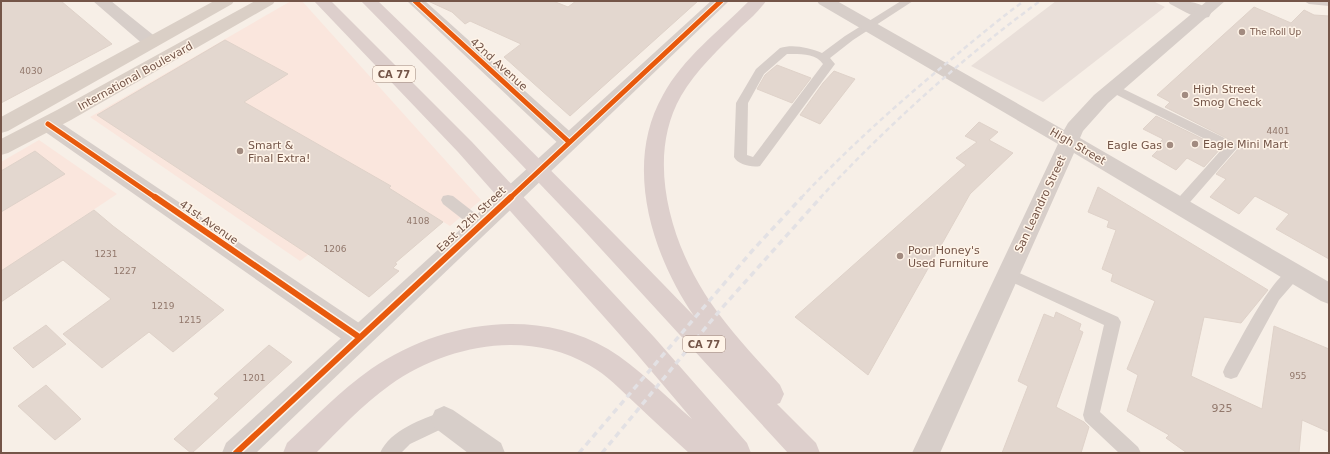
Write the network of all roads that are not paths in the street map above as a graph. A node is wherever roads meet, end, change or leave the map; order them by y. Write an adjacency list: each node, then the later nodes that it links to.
1 (101, 1): 17 (street)
2 (226, 1): 17 (main road, International Boulevard)
3 (267, 1): 20 (main road, International Boulevard)
4 (322, 1): 40 (highway, CA 77)
5 (369, 1): 41 (highway, CA 77)
6 (415, 1): 24 (street, 42nd Avenue)
7 (722, 1): 24 (street, East 12th Street)
8 (758, 1): 42 (highway)
9 (825, 1): 16 (street, High Street)
10 (908, 1): 16 (lane)
11 (1176, 1): 15 (street)
12 (1217, 1): 15 (street, San Leandro Street)
13 (1310, 1): 14 (lane)
14 (1329, 3)
15 (1202, 13): 19 (street, San Leandro Street)
16 (868, 26): 18 (lane); 22 (street, High Street)
17 (151, 42): 21 (main road, International Boulevard)
18 (824, 57): 18 (lane)
19 (1114, 88): 22 (street, San Leandro Street); 26 (lane)
20 (48, 124): 23 (main road, International Boulevard); 31 (street, 41st Avenue)
21 (1, 126)
22 (1069, 141): 26 (street, High Street); 29 (street, San Leandro Street)
23 (1, 148)
24 (563, 148): 27 (street, East 12th Street)
25 (448, 200): 27 (lane)
26 (1179, 205): 28 (street, High Street)
27 (487, 218): 31 (street, East 12th Street)
28 (1294, 273): 30 (street, High Street); 32 (lane)
29 (1008, 274): 34 (street, San Leandro Street); 43 (lane)
30 (1329, 294)
31 (359, 337): 35 (street, East 12th Street)
32 (1231, 372)
33 (444, 419): 37 (lane); 38 (street)
34 (932, 450)
35 (236, 453)
36 (297, 453): 39 (highway)
37 (389, 453)
38 (491, 453)
39 (708, 453)
40 (737, 453)
41 (806, 453)
42 (821, 453)
43 (1132, 453)

